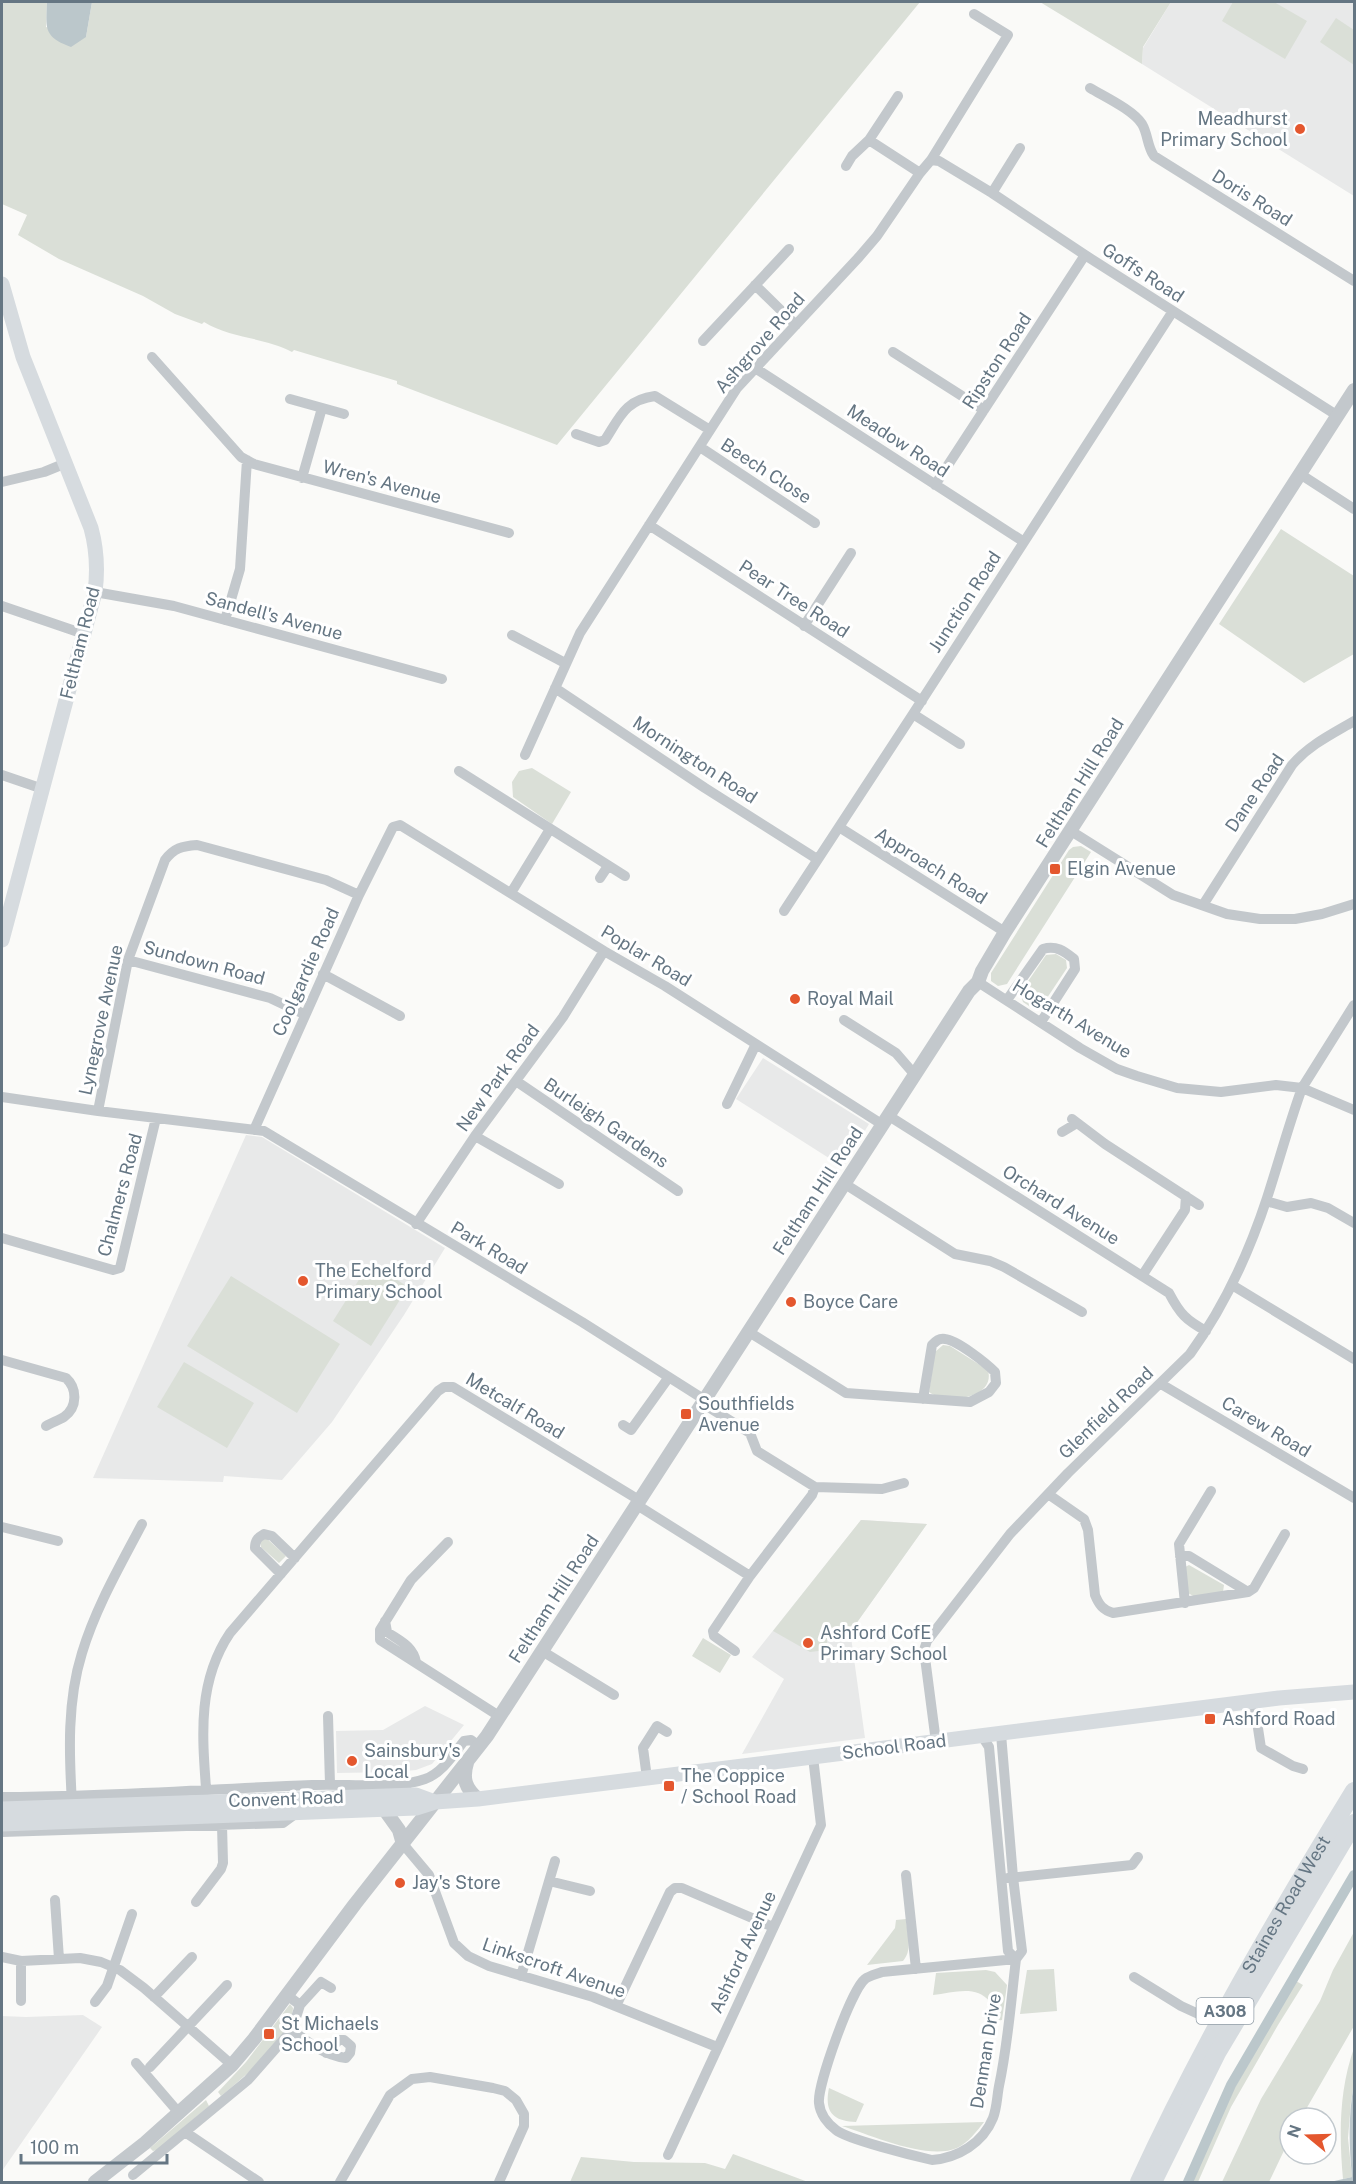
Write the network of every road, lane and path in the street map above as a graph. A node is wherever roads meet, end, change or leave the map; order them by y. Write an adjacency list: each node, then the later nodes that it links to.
1 (974, 14): 6 (street, Ashgrove Road)
2 (1090, 88): 12 (street, Doris Road)
3 (898, 96): 4 (street)
4 (869, 140): 7 (street); 8 (street)
5 (1020, 148): 9 (street)
6 (931, 160): 8 (street, Ashgrove Road); 9 (street, Goffs Road)
7 (846, 166)
8 (920, 172): 16 (street, Ashgrove Road)
9 (992, 193): 11 (street, Goffs Road)
10 (789, 249): 14 (street)
11 (1085, 255): 15 (street, Goffs Road); 24 (street, Ripston Road)
12 (1354, 281)
13 (2, 284): 31 (main road, Feltham Road)
14 (755, 285): 16 (street); 17 (street)
15 (1173, 311): 26 (street, Goffs Road); 40 (street, Junction Road)
16 (796, 325): 20 (street, Ashgrove Road)
17 (703, 341)
18 (893, 352): 24 (street)
19 (152, 357): 30 (street, Wren's Avenue)
20 (755, 368): 27 (street, Ashgrove Road); 35 (street, Meadow Road)
21 (1354, 390): 26 (street, Feltham Hill Road)
22 (290, 399): 23 (street)
23 (322, 408): 25 (street); 33 (street)
24 (984, 410): 35 (street, Ripston Road)
25 (344, 414)
26 (1338, 416): 32 (street, Feltham Hill Road)
27 (710, 430): 28 (street); 29 (street, Ashgrove Road)
28 (576, 434)
29 (700, 447): 37 (street, Beech Close); 38 (street, Ashgrove Road)
30 (248, 460): 33 (street, Wren's Avenue); 44 (street)
31 (66, 463): 34 (street); 42 (main road, Feltham Road)
32 (1300, 474): 36 (street); 62 (street, Feltham Hill Road)
33 (302, 478): 39 (street, Wren's Avenue)
34 (2, 482)
35 (935, 485): 40 (street, Meadow Road)
36 (1354, 509)
37 (815, 523)
38 (649, 525): 45 (street, Pear Tree Road); 48 (street, Ashgrove Road)
39 (509, 533)
40 (1024, 542): 51 (street, Junction Road)
41 (851, 553): 45 (street)
42 (95, 592): 44 (street, Sandell's Avenue); 46 (main road, Feltham Road)
43 (2, 606): 46 (street)
44 (225, 620): 49 (street, Sandell's Avenue)
45 (804, 626): 51 (street, Pear Tree Road)
46 (84, 634): 58 (main road, Feltham Road)
47 (512, 635): 48 (street)
48 (565, 663): 50 (street, Ashgrove Road)
49 (442, 680)
50 (555, 688): 55 (street, Ashgrove Road); 63 (street, Mornington Road)
51 (922, 701): 52 (street, Junction Road)
52 (913, 714): 54 (street); 59 (street, Junction Road)
53 (1354, 722): 69 (street, Dane Road)
54 (960, 744)
55 (525, 755)
56 (459, 771): 60 (street)
57 (2, 775): 58 (street)
58 (43, 789): 72 (main road, Feltham Road)
59 (838, 827): 63 (street, Junction Road); 73 (street, Approach Road)
60 (550, 829): 64 (street); 67 (street)
61 (392, 830): 67 (street, Poplar Road); 68 (street, Coolgardie Road)
62 (1071, 831): 69 (street); 73 (street, Feltham Hill Road)
63 (817, 859): 71 (street, Junction Road)
64 (608, 866): 65 (street); 66 (street)
65 (625, 876)
66 (600, 878)
67 (511, 893): 74 (street, Poplar Road)
68 (359, 895): 75 (street, Lynegrove Avenue); 76 (street, Coolgardie Road)
69 (1203, 904): 70 (street)
70 (1354, 904)
71 (784, 911)
72 (3, 931)
73 (1005, 932): 77 (street, Feltham Hill Road)
74 (604, 951): 84 (street, Poplar Road); 86 (street, New Park Road)
75 (128, 960): 80 (street, Sundown Road); 91 (street, Lynegrove Avenue)
76 (323, 974): 80 (street, Coolgardie Road); 81 (street)
77 (978, 982): 78 (street, Hogarth Avenue); 85 (street, Feltham Hill Road)
78 (1007, 1000): 83 (street, Hogarth Avenue); 83 (street)
79 (1354, 1005): 87 (street)
80 (304, 1014): 94 (street, Coolgardie Road)
81 (400, 1016)
82 (844, 1020): 85 (street)
83 (1041, 1022): 87 (street, Hogarth Avenue)
84 (756, 1044): 89 (street); 93 (street, Poplar Road)
85 (915, 1075): 93 (street, Feltham Hill Road)
86 (516, 1081): 96 (street, New Park Road); 99 (street, Burleigh Gardens)
87 (1302, 1088): 90 (street, Hogarth Avenue); 101 (street, Glenfield Road)
88 (2, 1097): 91 (street, Park Road)
89 (728, 1104)
90 (1354, 1110)
91 (98, 1111): 92 (street, Park Road)
92 (156, 1118): 94 (street, Park Road); 105 (street, Chalmers Road)
93 (886, 1120): 98 (street, Feltham Hill Road); 106 (street, Orchard Avenue)
94 (254, 1130): 104 (street, Park Road)
95 (1062, 1132): 100 (street)
96 (475, 1136): 97 (street); 104 (street, New Park Road)
97 (559, 1184)
98 (845, 1184): 108 (street); 110 (street, Feltham Hill Road)
99 (678, 1191)
100 (1186, 1196): 102 (street); 106 (street)
101 (1266, 1201): 103 (street); 107 (street, Glenfield Road)
102 (1199, 1205)
103 (1354, 1223)
104 (416, 1224): 113 (street, Park Road)
105 (2, 1238)
106 (1142, 1276): 109 (street, Orchard Avenue)
107 (1232, 1285): 109 (street, Glenfield Road); 111 (street)
108 (1082, 1312)
109 (1206, 1331): 114 (street, Glenfield Road)
110 (749, 1332): 115 (street); 116 (street, Feltham Hill Road)
111 (1354, 1359)
112 (2, 1360): 118 (street)
113 (669, 1377): 116 (street, Park Road); 117 (street)
114 (1161, 1384): 122 (street, Glenfield Road); 123 (street, Carew Road)
115 (923, 1399): 115 (street)
116 (704, 1402): 120 (street); 124 (street, Feltham Hill Road)
117 (623, 1425)
118 (46, 1426)
119 (904, 1484): 120 (street)
120 (815, 1487): 133 (street)
121 (1211, 1491): 130 (street)
122 (1048, 1494): 135 (street); 146 (street, Glenfield Road)
123 (1354, 1498)
124 (638, 1503): 131 (street, Metcalf Road); 133 (street, Metcalf Road); 136 (street, Feltham Hill Road)
125 (142, 1524): 157 (street)
126 (2, 1527): 128 (street)
127 (1286, 1534): 134 (street)
128 (58, 1541)
129 (448, 1542): 142 (street)
130 (1180, 1557): 134 (street); 135 (street)
131 (295, 1558): 132 (street, Metcalf Road); 132 (street)
132 (281, 1574): 154 (street, Metcalf Road)
133 (750, 1576): 137 (street)
134 (1248, 1592): 135 (street)
135 (1185, 1603)
136 (542, 1651): 139 (street); 142 (street, Feltham Hill Road)
137 (735, 1651)
138 (1354, 1692): 140 (main road, School Road)
139 (614, 1695)
140 (1254, 1702): 144 (main road, School Road); 150 (street)
141 (328, 1716): 152 (street)
142 (500, 1716): 147 (street, Feltham Hill Road)
143 (667, 1732): 151 (street)
144 (1001, 1734): 145 (main road, School Road); 170 (street, Denman Drive)
145 (982, 1736): 146 (main road, School Road); 170 (street, Denman Drive)
146 (936, 1742): 148 (main road, School Road)
147 (479, 1746): 149 (street, Feltham Hill Road); 152 (street, Convent Road)
148 (813, 1757): 151 (main road, School Road); 176 (street, Ashford Avenue)
149 (469, 1759): 156 (street); 158 (street, Feltham Hill Road)
150 (1303, 1769)
151 (647, 1778): 156 (main road, School Road)
152 (330, 1784): 154 (street, Convent Road)
153 (1354, 1791): 194 (highway, Staines Road West / A308)
154 (206, 1795): 157 (main road, Convent Road); 158 (main road, Convent Road)
155 (2, 1797): 157 (street, Convent Road)
156 (478, 1799): 158 (main road, School Road)
157 (72, 1802): 159 (main road, Convent Road)
158 (435, 1802): 160 (main road, Convent Road); 166 (street, Feltham Hill Road)
159 (2, 1809)
160 (384, 1809): 161 (main road, Convent Road); 166 (street)
161 (300, 1810): 163 (main road, Convent Road); 164 (street, Convent Road)
162 (1354, 1823): 211 (highway, Staines Road West / A308)
163 (2, 1824)
164 (222, 1825): 165 (street, Convent Road); 174 (street)
165 (2, 1832)
166 (403, 1844): 184 (street, Linkscroft Avenue); 188 (street, Feltham Hill Road)
167 (1138, 1857): 170 (street)
168 (555, 1861): 171 (street)
169 (906, 1875): 183 (street)
170 (1007, 1878): 180 (street, Denman Drive)
171 (549, 1881): 172 (street); 184 (street)
172 (590, 1891)
173 (55, 1900): 179 (street)
174 (196, 1902)
175 (132, 1914): 182 (street)
176 (773, 1927): 193 (street); 197 (street, Ashford Avenue)
177 (2, 1957): 181 (street)
178 (192, 1957): 189 (street)
179 (59, 1959): 181 (street); 182 (street)
180 (1016, 1959): 183 (street, Denman Drive); 183 (street, Denman Drive)
181 (21, 1961): 190 (street)
182 (115, 1968): 189 (street); 191 (street)
183 (916, 1969)
184 (521, 1976): 193 (street, Linkscroft Avenue)
185 (1134, 1977): 194 (street)
186 (227, 1985): 195 (street)
187 (331, 1988): 192 (street)
188 (287, 1995): 192 (street); 200 (street, Feltham Hill Road)
189 (154, 1997): 195 (street)
190 (21, 2001)
191 (95, 2002)
192 (300, 2006): 196 (street)
193 (616, 2006): 197 (street, Linkscroft Avenue)
194 (1218, 2023): 210 (highway, Staines Road West / A308)
195 (188, 2027): 200 (street); 201 (street)
196 (292, 2030): 198 (street); 203 (street)
197 (717, 2048): 204 (street, Ashford Avenue)
198 (326, 2052)
199 (136, 2063): 202 (street)
200 (232, 2065): 202 (street, Feltham Hill Road)
201 (150, 2067)
202 (179, 2113): 206 (street, Feltham Hill Road)
203 (185, 2132): 205 (street); 207 (street)
204 (668, 2155)
205 (133, 2175)
206 (95, 2182)
207 (259, 2182)
208 (340, 2182): 209 (street)
209 (499, 2182)
210 (1139, 2182)
211 (1153, 2182)

